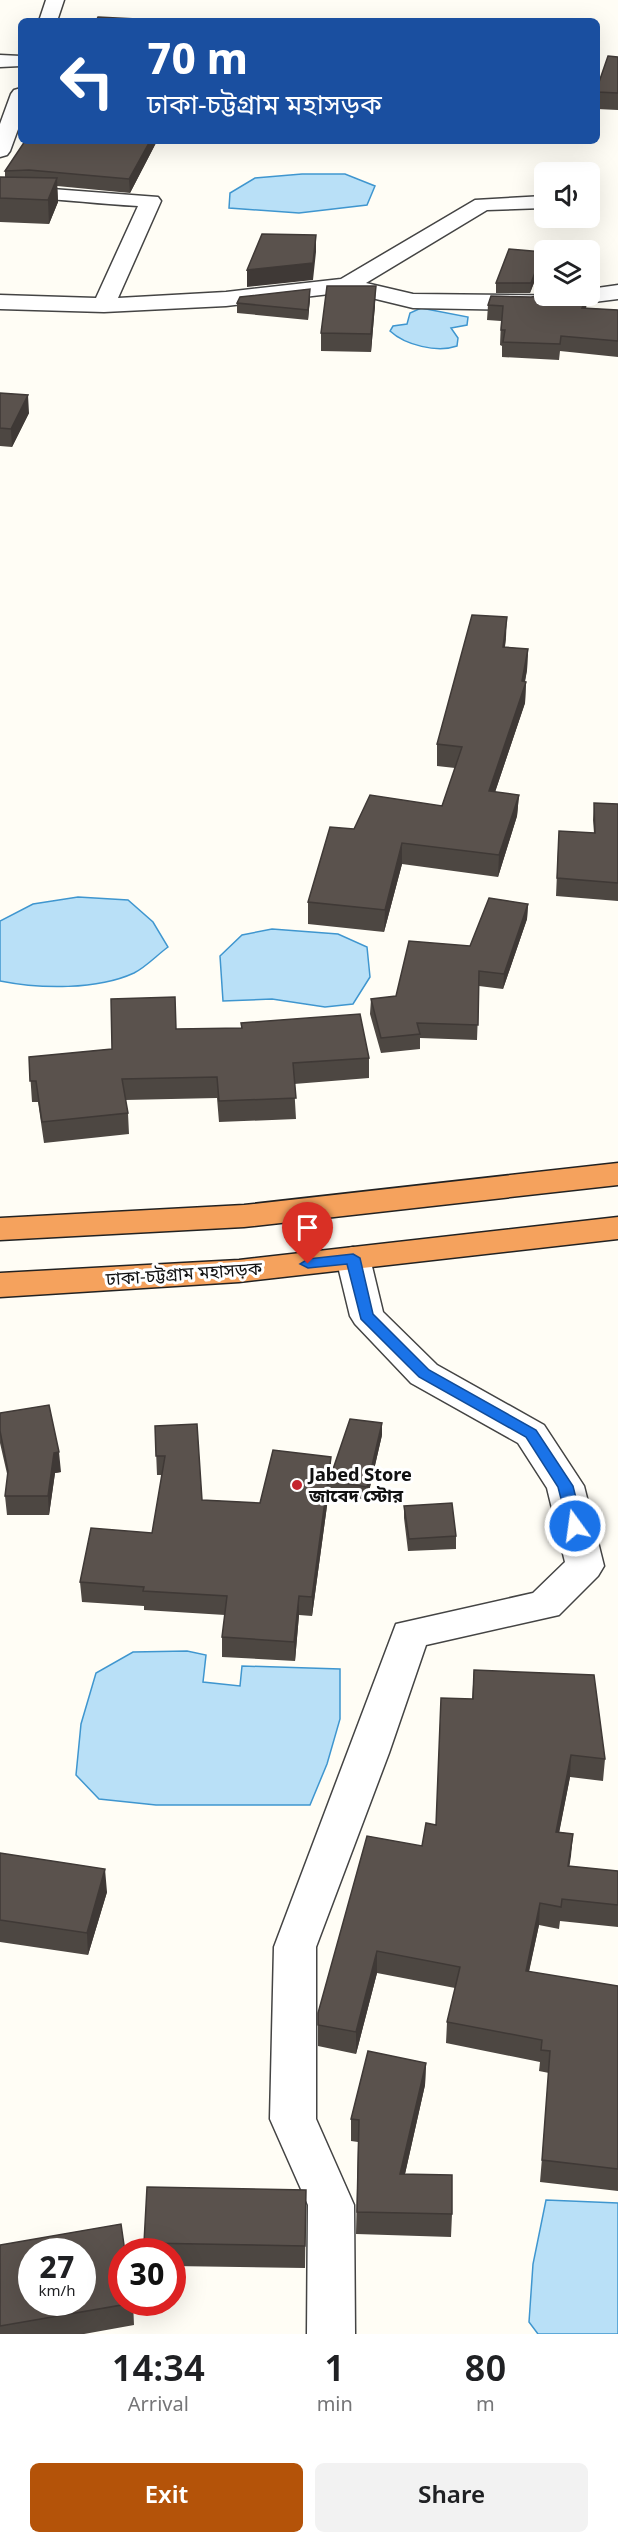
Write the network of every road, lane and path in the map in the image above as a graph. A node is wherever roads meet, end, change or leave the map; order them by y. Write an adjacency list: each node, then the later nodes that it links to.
1 (56, 0): 2 (street)
2 (49, 18)
3 (18, 102): 4 (street)
4 (0, 151)
5 (0, 193): 10 (street)
6 (534, 202): 7 (street)
7 (347, 285): 8 (street); 10 (street)
8 (618, 292)
9 (0, 302): 10 (street)
10 (104, 305)
11 (618, 1174): 13 (highway)
12 (618, 1228): 14 (highway, ঢাকা-চট্টগ্রাম মহাসড়ক)
13 (0, 1229)
14 (353, 1258): 15 (highway, ঢাকা-চট্টগ্রাম মহাসড়ক); 16 (street)
15 (0, 1285)
16 (331, 2334)

